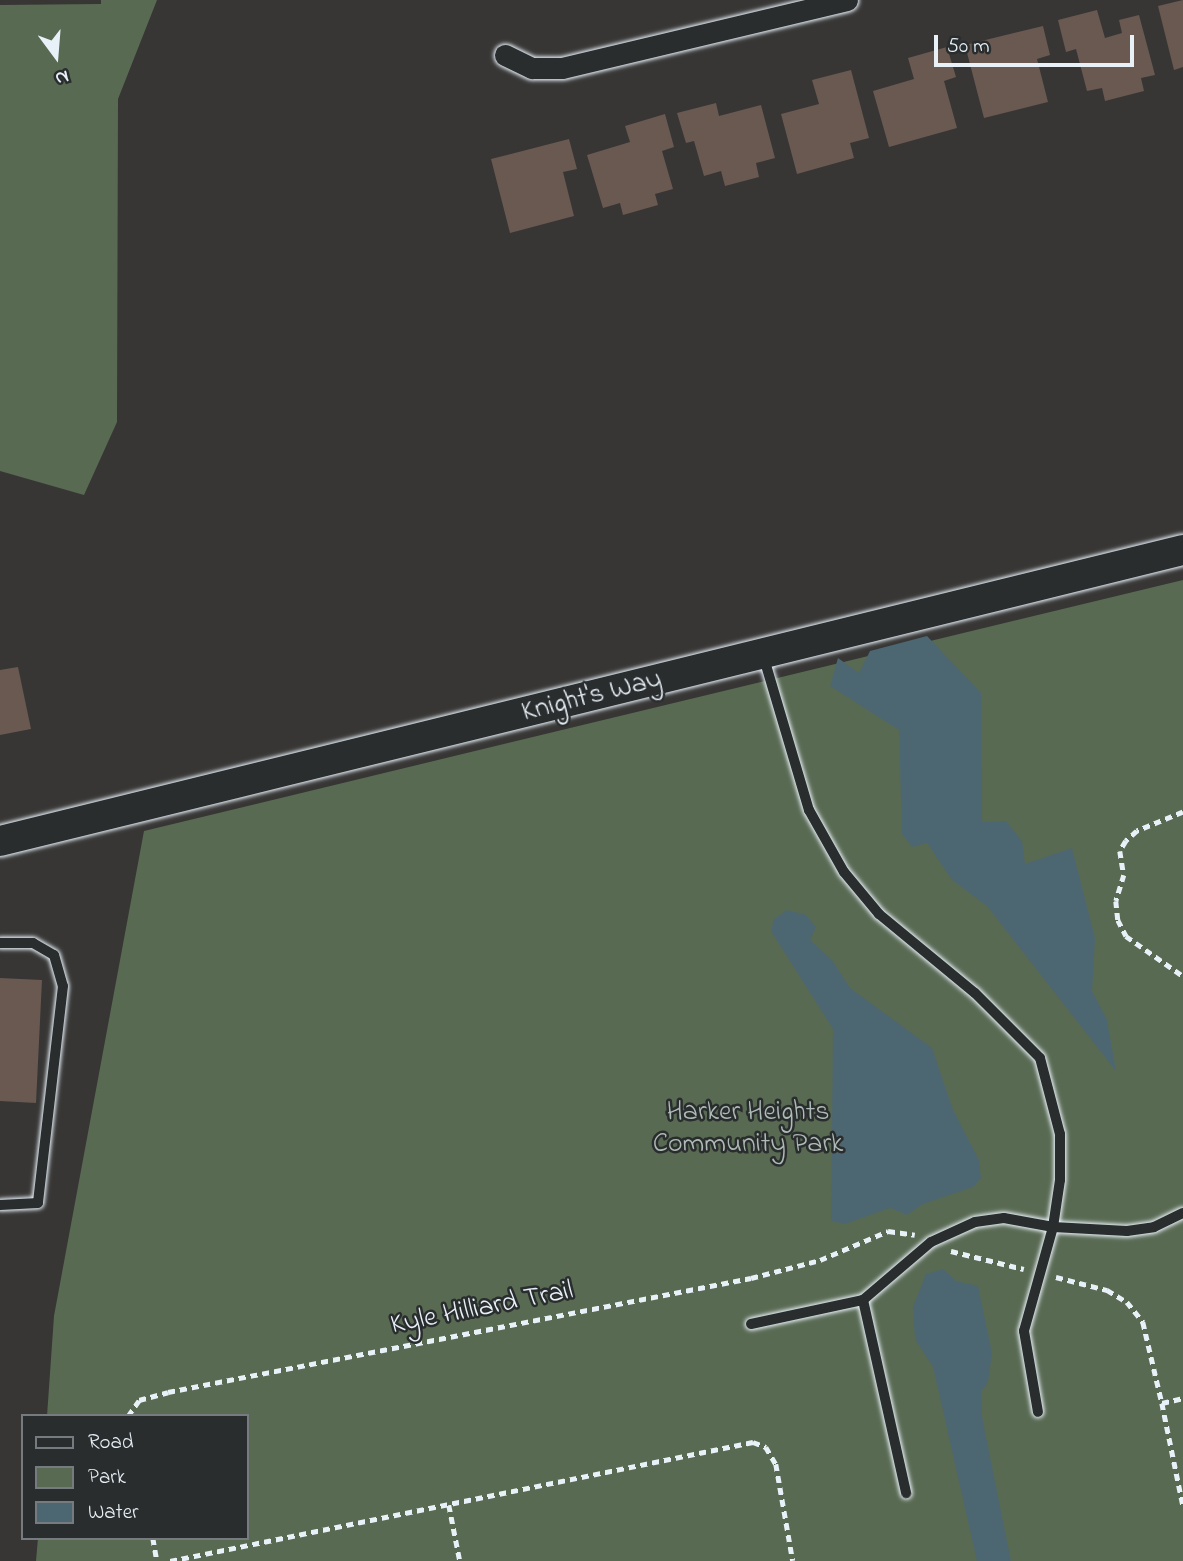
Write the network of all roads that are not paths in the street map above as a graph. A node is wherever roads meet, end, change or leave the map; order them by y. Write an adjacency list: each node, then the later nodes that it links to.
1 (847, 0): 2 (street)
2 (505, 55)
3 (1183, 550): 4 (main road, Knight's Way)
4 (763, 655): 5 (main road, Knight's Way); 9 (lane)
5 (0, 841)
6 (0, 943): 7 (lane)
7 (0, 1205)
8 (1183, 1213): 9 (lane)
9 (1053, 1227): 10 (lane); 12 (lane)
10 (863, 1300): 11 (lane); 13 (lane)
11 (751, 1324)
12 (1038, 1412)
13 (906, 1493)

